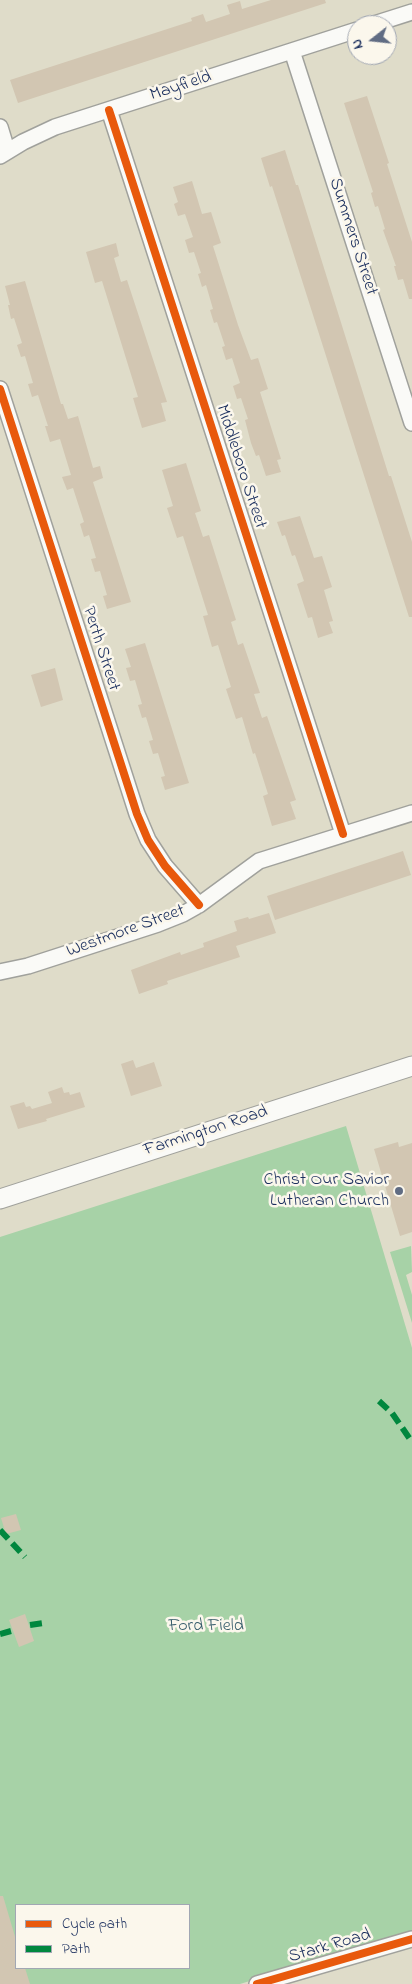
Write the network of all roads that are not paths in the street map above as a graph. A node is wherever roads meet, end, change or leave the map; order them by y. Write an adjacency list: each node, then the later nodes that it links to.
1 (412, 12): 2 (street)
2 (397, 17)
3 (347, 33): 4 (street, Mayfield)
4 (292, 51): 5 (street, Mayfield); 9 (street, Summers Street)
5 (109, 110): 7 (street, Mayfield); 11 (street, Middleboro Street)
6 (0, 127): 7 (street)
7 (4, 153)
8 (0, 389): 12 (street, Perth Street)
9 (412, 424)
10 (412, 813): 11 (street, Westmore Street)
11 (343, 834): 12 (street, Westmore Street)
12 (199, 905): 13 (street, Westmore Street)
13 (0, 972)
14 (412, 1066): 15 (main road, Farmington Road)
15 (0, 1199)
16 (412, 1939): 17 (street, Stark Road)
17 (257, 1984)

